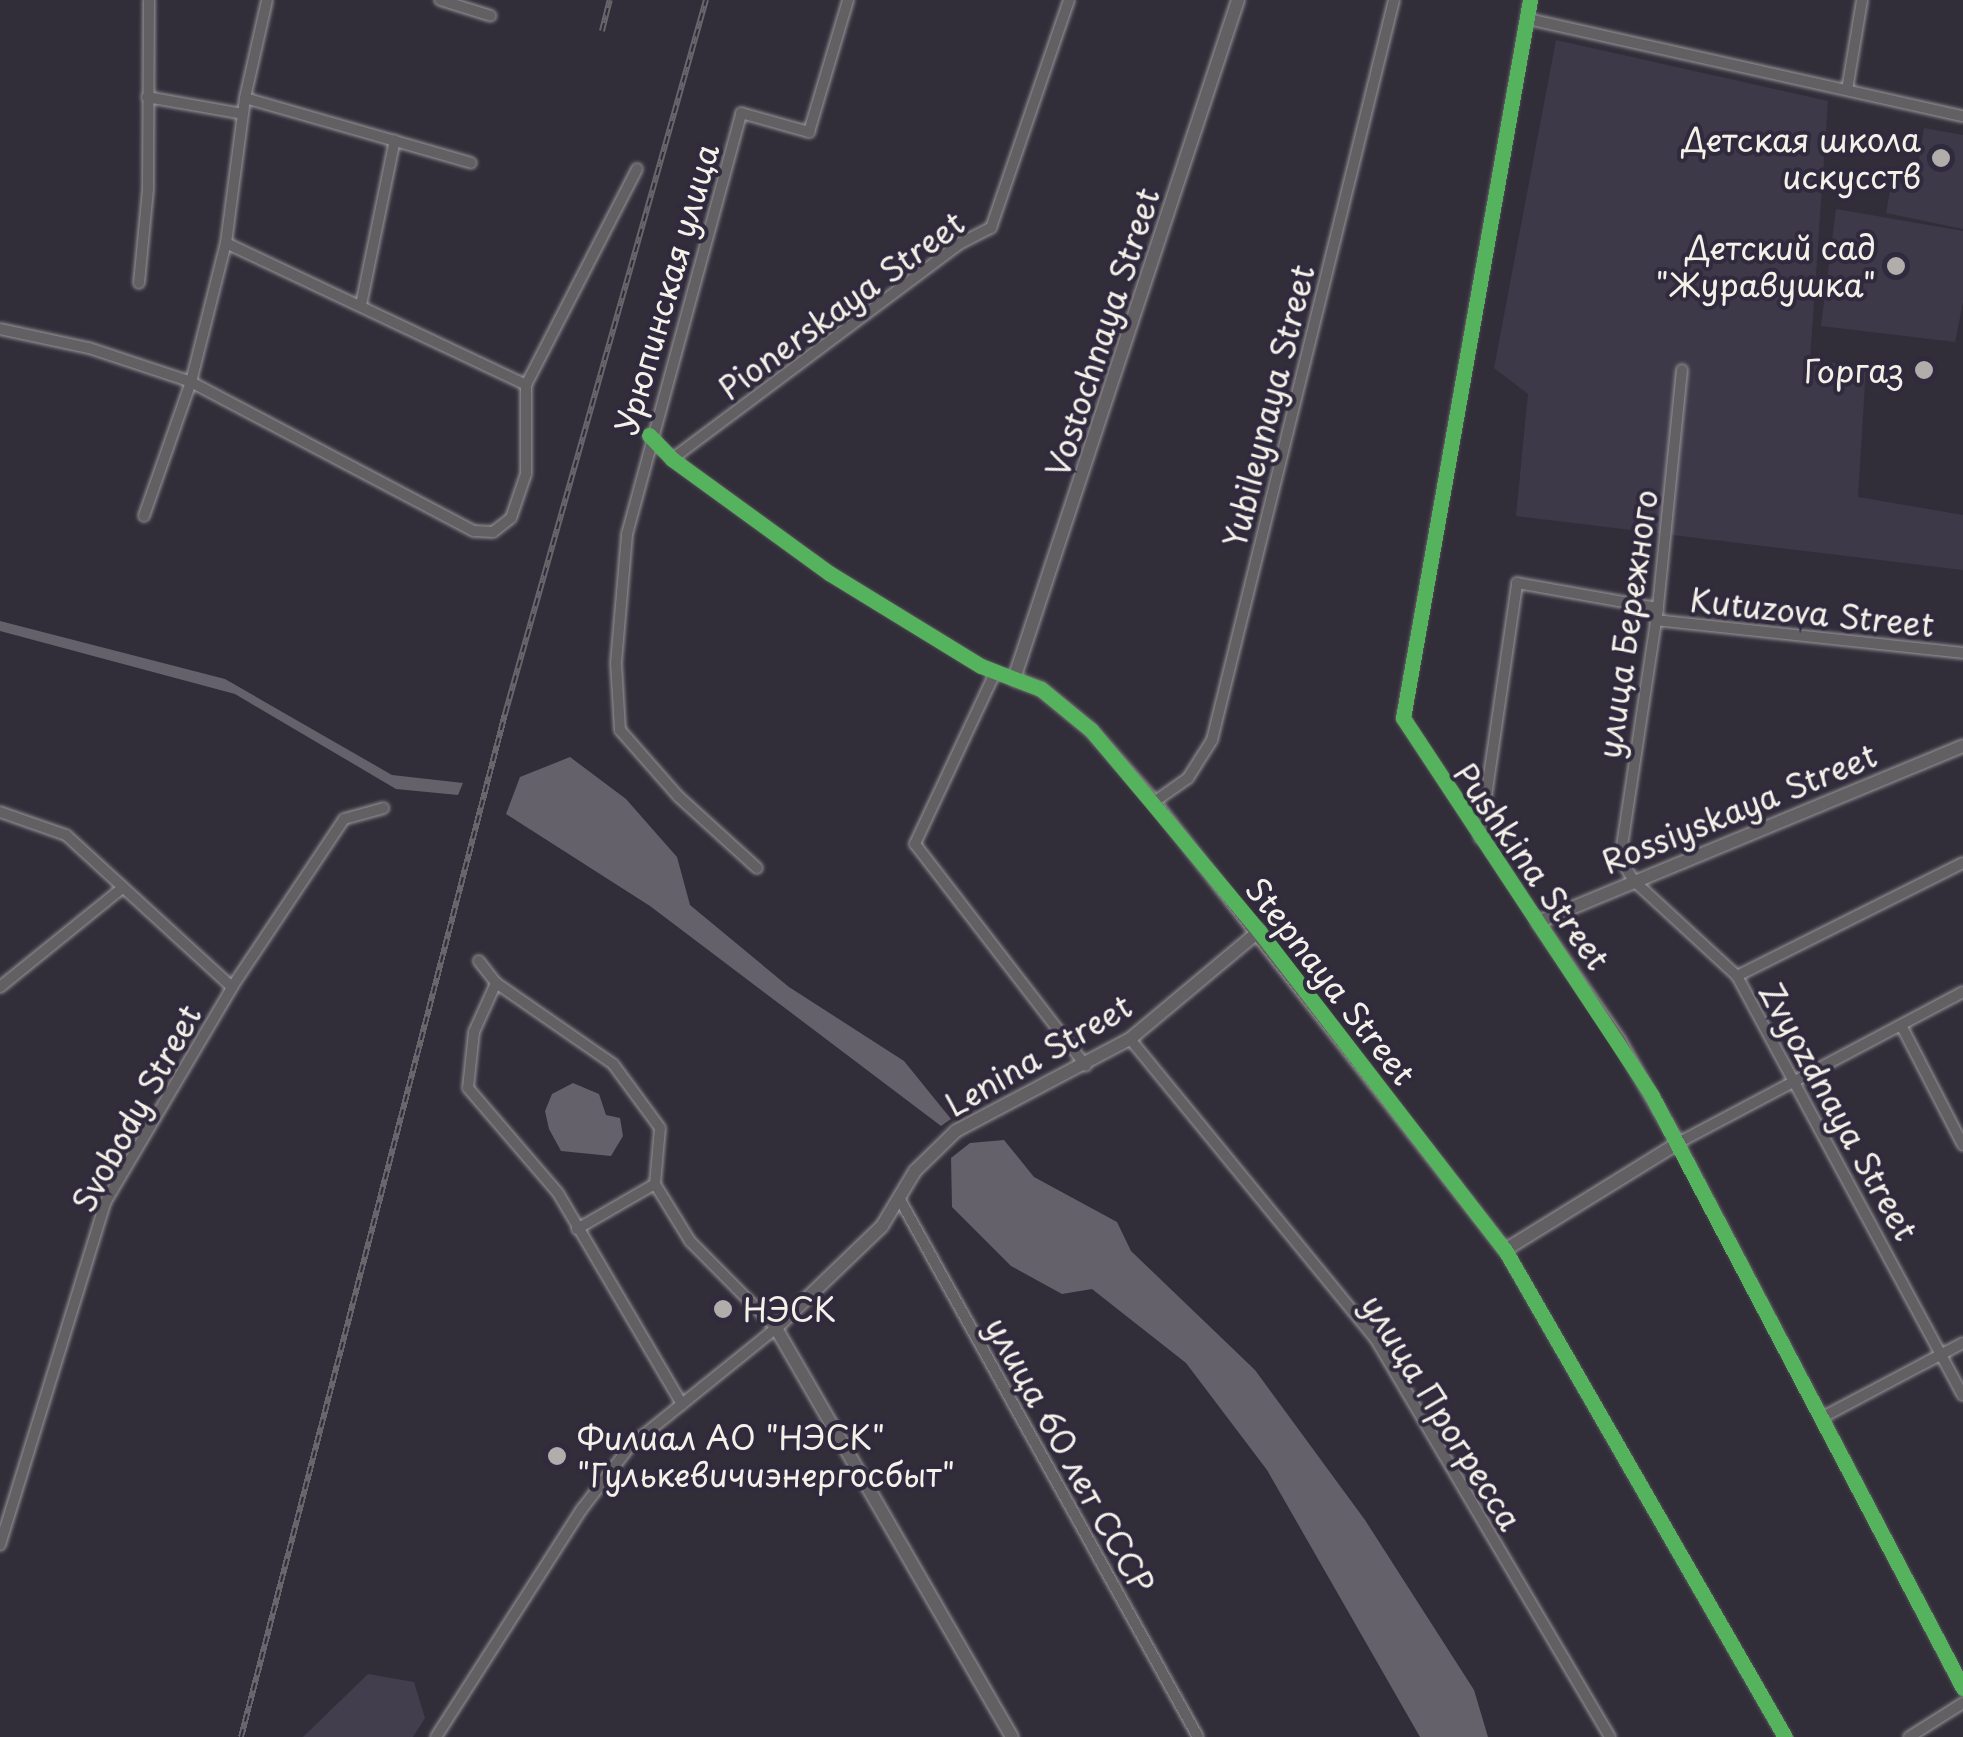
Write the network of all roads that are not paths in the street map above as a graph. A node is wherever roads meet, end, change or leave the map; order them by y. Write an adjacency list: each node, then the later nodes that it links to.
1 (149, 0): 13 (street)
2 (267, 0): 14 (street)
3 (440, 0): 10 (street)
4 (848, 0): 27 (street, Урюпинская улица)
5 (1069, 0): 28 (street, Pionerskaya Street)
6 (1238, 0): 34 (street, Vostochnaya Street)
7 (1394, 0): 36 (street, Yubileynaya Street)
8 (1530, 0): 11 (street, Pushkina Street)
9 (1862, 0): 12 (street)
10 (491, 16)
11 (1528, 19): 12 (street); 39 (street, Pushkina Street)
12 (1847, 90): 16 (street)
13 (146, 97): 15 (street); 21 (street)
14 (245, 98): 15 (street); 17 (street)
15 (243, 114): 20 (street)
16 (1963, 116)
17 (395, 140): 18 (street); 22 (street)
18 (471, 163)
19 (637, 169): 26 (street)
20 (226, 242): 22 (street); 25 (street)
21 (139, 282)
22 (361, 305): 26 (street)
23 (0, 329): 25 (street)
24 (1682, 370): 30 (street, улица Бережного)
25 (191, 382): 26 (street); 29 (street)
26 (526, 385)
27 (650, 435): 28 (street, Stepnaya Street); 41 (street, Урюпинская улица)
28 (672, 459): 33 (street, Stepnaya Street)
29 (144, 516)
30 (1658, 608): 31 (street, улица Бережного); 39 (street, Kutuzova Street)
31 (1655, 620): 32 (street, Kutuzova Street); 42 (street, улица Бережного)
32 (1963, 653)
33 (994, 673): 34 (street, Stepnaya Street); 54 (street)
34 (1014, 679): 36 (street, Stepnaya Street)
35 (1963, 746): 42 (street, Rossiyskaya Street)
36 (1154, 802): 45 (street, Stepnaya Street)
37 (384, 808): 50 (street, Svobody Street)
38 (0, 812): 43 (street)
39 (1480, 838): 44 (street, Pushkina Street)
40 (1963, 863): 47 (street)
41 (757, 868)
42 (1634, 880): 44 (street, Rossiyskaya Street); 47 (street, Zvyozdnaya Street)
43 (121, 889): 49 (street); 50 (street)
44 (1538, 922): 57 (street, Pushkina Street)
45 (1259, 931): 53 (street, Lenina Street); 62 (street, Stepnaya Street)
46 (479, 960): 48 (street)
47 (1737, 976): 55 (street, Zvyozdnaya Street)
48 (496, 983): 59 (street); 61 (street)
49 (0, 987)
50 (232, 987): 69 (street, Svobody Street)
51 (1963, 992): 52 (street)
52 (1901, 1025): 55 (street); 56 (street)
53 (1130, 1039): 54 (street, Lenina Street); 75 (street, улица Прогресса)
54 (1086, 1066): 60 (street, Lenina Street)
55 (1797, 1080): 57 (street); 65 (street, Zvyozdnaya Street)
56 (1958, 1122): 58 (street)
57 (1678, 1142): 62 (street); 68 (street, Pushkina Street)
58 (1963, 1145)
59 (655, 1184): 61 (street); 63 (street)
60 (899, 1198): 63 (street, Lenina Street); 74 (street, улица 60 лет СССР)
61 (577, 1228): 67 (street)
62 (1504, 1250): 76 (street, Stepnaya Street)
63 (776, 1328): 67 (street, Lenina Street); 73 (street)
64 (1963, 1344): 65 (street)
65 (1942, 1354): 66 (street, Zvyozdnaya Street); 68 (street)
66 (1963, 1396)
67 (682, 1404): 72 (street, Lenina Street)
68 (1823, 1416): 70 (street, Pushkina Street)
69 (0, 1544)
70 (1963, 1688)
71 (1963, 1703): 77 (street)
72 (436, 1737)
73 (1012, 1737)
74 (1198, 1737)
75 (1610, 1737)
76 (1785, 1737)
77 (1909, 1737)

